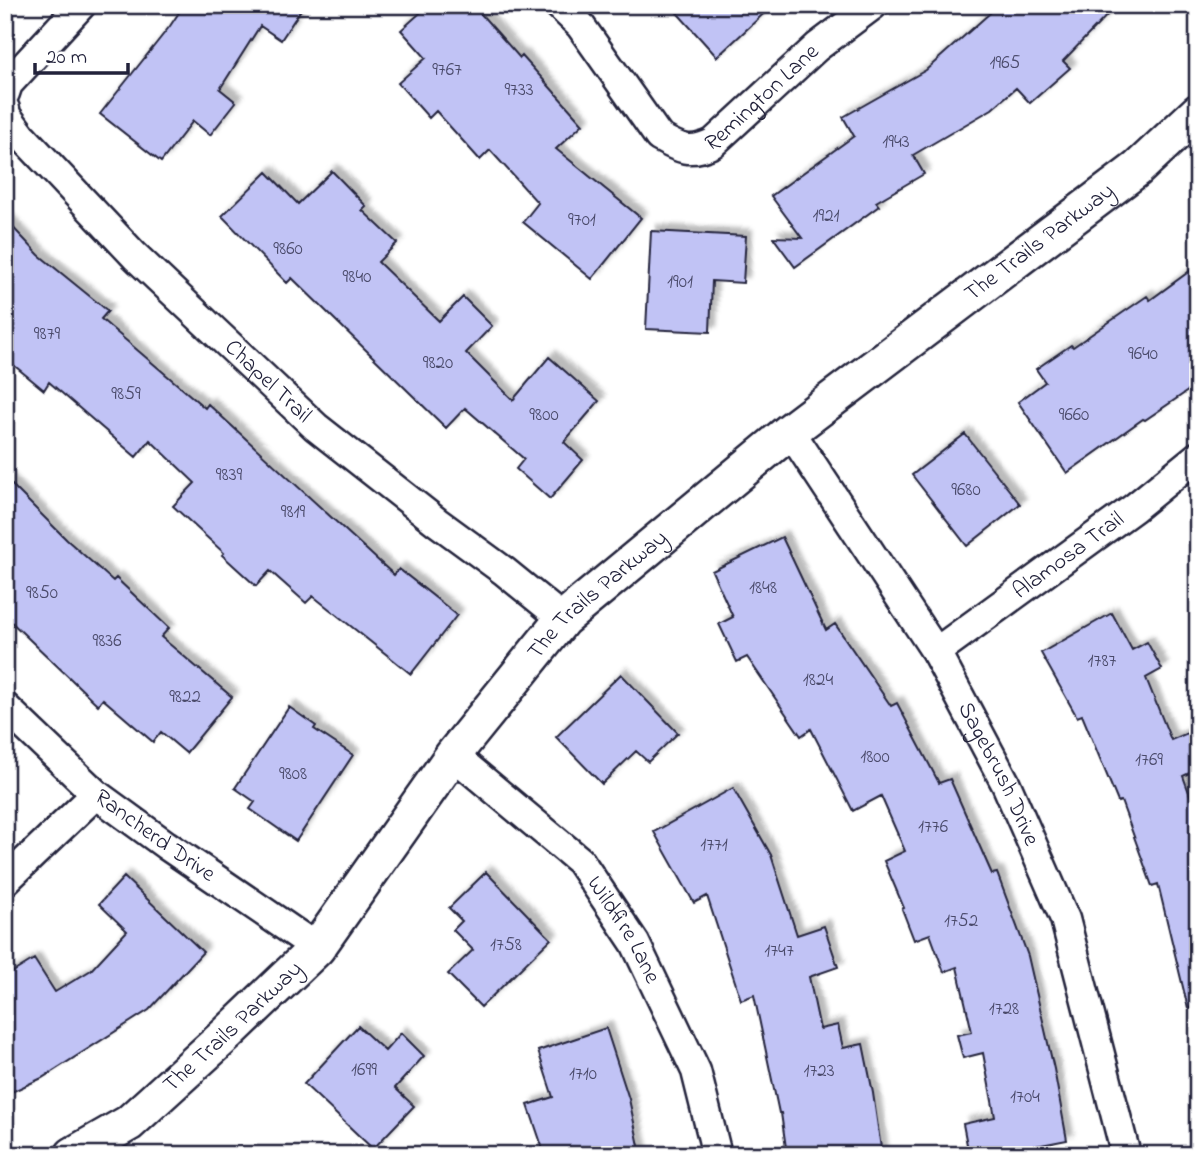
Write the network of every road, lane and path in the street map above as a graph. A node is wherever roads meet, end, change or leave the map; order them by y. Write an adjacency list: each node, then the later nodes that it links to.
1 (82, 5): 4 (street)
2 (559, 5): 3 (street, Remington Lane)
3 (873, 5)
4 (5, 93)
5 (5, 109): 9 (street, Chapel Trail)
6 (1198, 111): 7 (street, The Trails Parkway)
7 (790, 431): 9 (street, The Trails Parkway); 10 (street, Sagebrush Drive)
8 (1198, 456): 10 (street, Alamosa Trail)
9 (562, 619): 12 (street, The Trails Parkway)
10 (936, 652): 18 (street, Sagebrush Drive)
11 (5, 707): 13 (street, Rancherd Drive)
12 (453, 755): 15 (street, The Trails Parkway); 17 (street, Wildfire Lane)
13 (96, 794): 14 (street); 15 (street, Rancherd Drive)
14 (5, 881)
15 (317, 948): 16 (street, The Trails Parkway)
16 (73, 1155)
17 (717, 1155)
18 (1126, 1155)

